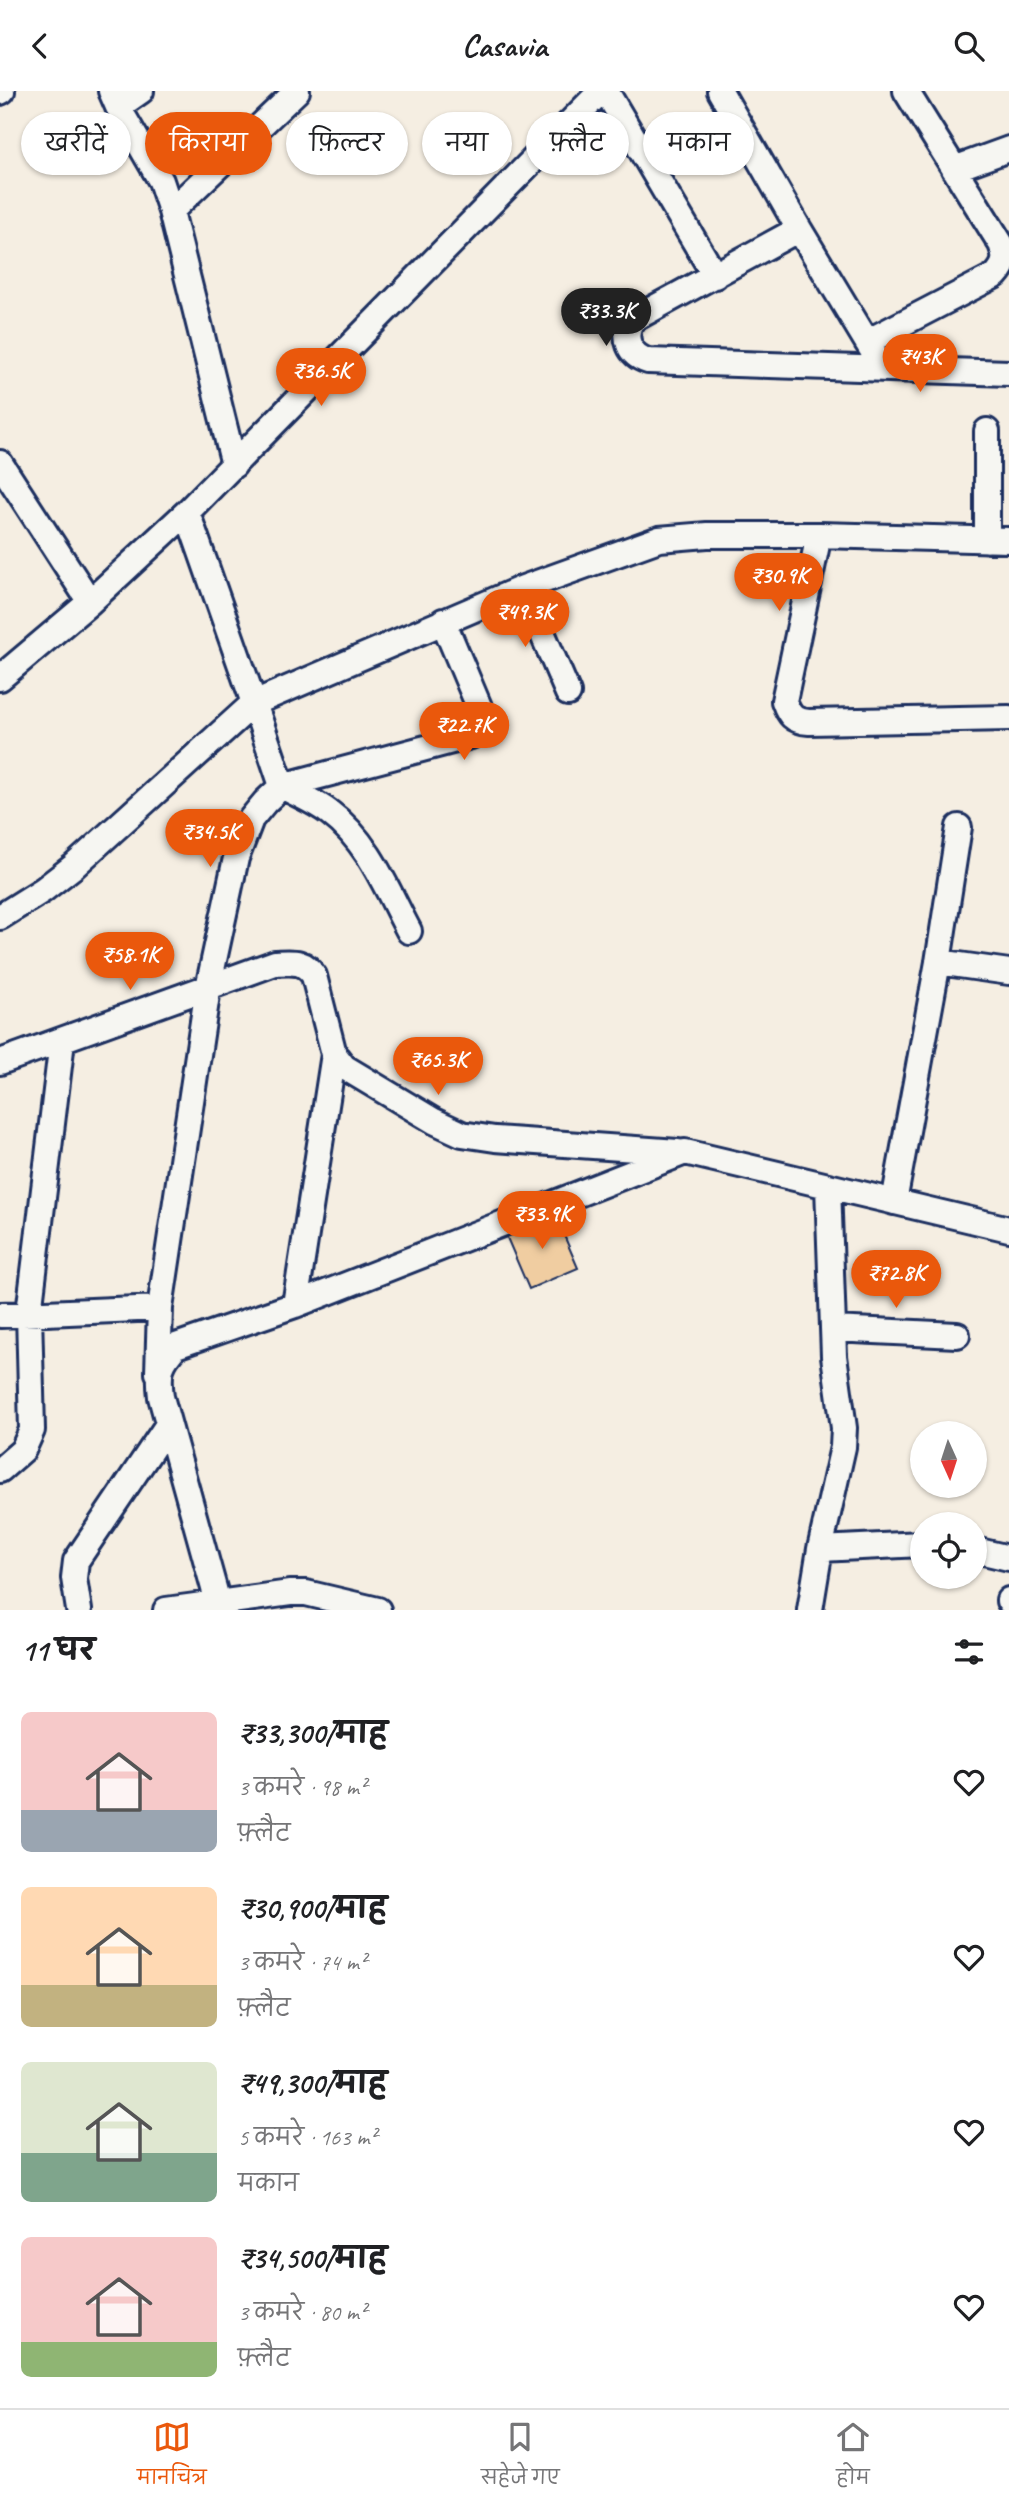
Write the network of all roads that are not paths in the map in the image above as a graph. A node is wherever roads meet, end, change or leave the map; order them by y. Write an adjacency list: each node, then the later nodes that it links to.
1 (141, 91): 6 (street)
2 (297, 91): 10 (street)
3 (603, 91): 7 (street); 12 (street)
4 (720, 91): 11 (street)
5 (906, 91): 9 (street)
6 (114, 99): 10 (street)
7 (575, 101): 18 (street)
8 (1009, 149): 9 (street)
9 (954, 169): 13 (street)
10 (171, 211): 18 (street)
11 (799, 229): 12 (street); 13 (street)
12 (715, 276): 14 (street)
13 (866, 342): 14 (street)
14 (884, 370): 15 (street)
15 (1009, 373)
16 (987, 431): 21 (street)
17 (0, 463): 23 (street)
18 (234, 465): 19 (street)
19 (187, 512): 23 (street); 27 (street)
20 (819, 535): 21 (street); 22 (street); 28 (street)
21 (998, 540)
22 (523, 588): 24 (street); 26 (street)
23 (90, 602): 25 (street)
24 (443, 621): 27 (street); 29 (street)
25 (0, 678)
26 (568, 693)
27 (254, 703): 29 (street); 31 (street)
28 (1009, 718)
29 (282, 786): 32 (street); 35 (street)
30 (959, 827): 33 (street)
31 (0, 917)
32 (409, 931)
33 (938, 962): 34 (street); 41 (street)
34 (1009, 972)
35 (208, 988): 36 (street); 37 (street); 44 (street)
36 (62, 1041): 38 (street); 45 (street)
37 (334, 1054): 39 (street); 43 (street)
38 (0, 1062)
39 (685, 1152): 40 (street); 43 (street)
40 (828, 1186): 41 (street); 47 (street)
41 (894, 1202): 42 (street)
42 (1009, 1229)
43 (295, 1305): 49 (street)
44 (160, 1308): 45 (street); 49 (street)
45 (29, 1313): 46 (street); 51 (street)
46 (0, 1315)
47 (833, 1329): 48 (street); 53 (street)
48 (957, 1335)
49 (159, 1377): 50 (street)
50 (167, 1426): 56 (street); 57 (street)
51 (0, 1470)
52 (910, 1545): 53 (street)
53 (820, 1549): 60 (street)
54 (987, 1552): 55 (street)
55 (1009, 1557)
56 (220, 1606): 58 (street); 59 (street)
57 (79, 1610)
58 (166, 1610)
59 (378, 1610)
60 (810, 1610)

